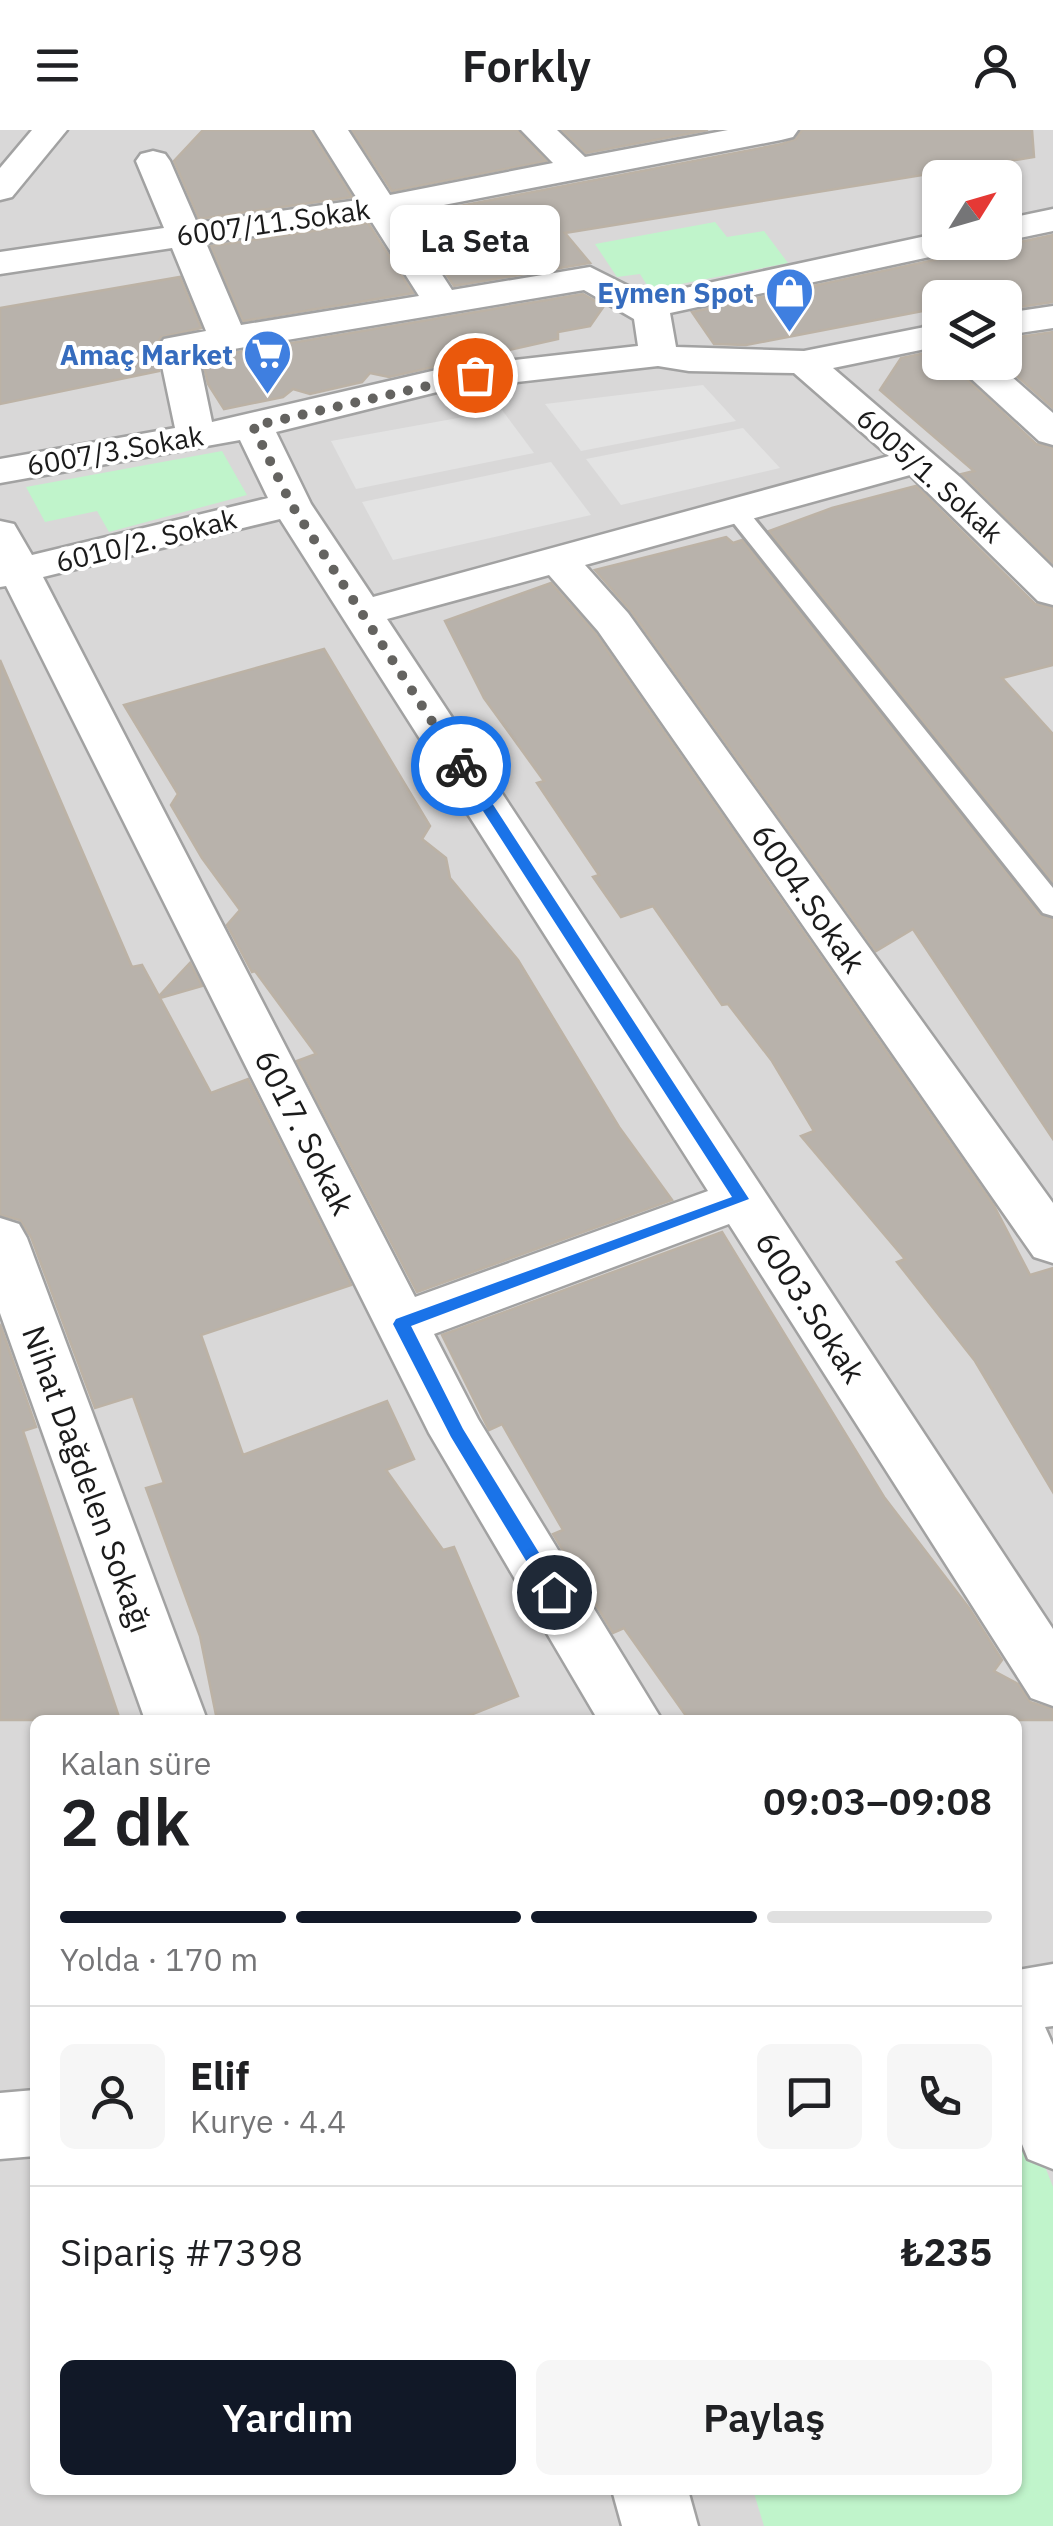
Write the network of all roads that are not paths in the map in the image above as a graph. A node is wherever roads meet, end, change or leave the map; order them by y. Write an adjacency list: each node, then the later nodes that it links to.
1 (50, 130): 8 (street)
2 (331, 130): 9 (street)
3 (538, 130): 7 (street)
4 (781, 130): 5 (street, 6007/11.Sokak)
5 (722, 135): 7 (street, 6007/11.Sokak)
6 (154, 161): 12 (street)
7 (580, 171): 9 (street, 6007/11.Sokak)
8 (0, 190)
9 (380, 207): 12 (street, 6007/11.Sokak); 15 (street)
10 (1053, 220): 11 (street)
11 (1022, 226)
12 (185, 234): 14 (street, 6007/11.Sokak); 19 (street)
13 (922, 248): 16 (street)
14 (0, 262)
15 (442, 303): 16 (street); 19 (street)
16 (644, 308): 21 (street)
17 (1053, 317): 18 (street)
18 (1022, 322)
19 (228, 339): 26 (street)
20 (922, 339): 22 (street, 6007/3.Sokak)
21 (658, 355): 22 (street, 6007/3.Sokak); 24 (street, 6007/3.Sokak)
22 (804, 362): 27 (street, 6005/1. Sokak)
23 (993, 380): 25 (street)
24 (253, 426): 26 (street, 6007/3.Sokak); 29 (street, 6003.Sokak)
25 (1053, 433)
26 (196, 436): 28 (street, 6007/3.Sokak)
27 (916, 460): 30 (street); 33 (street, 6005/1. Sokak)
28 (0, 471)
29 (291, 504): 31 (street, 6010/2. Sokak); 34 (street, 6003.Sokak)
30 (736, 511): 32 (street); 35 (lane)
31 (6, 559): 39 (street, 6017. Sokak)
32 (558, 560): 34 (street); 38 (street, 6004.Sokak)
33 (1053, 592)
34 (362, 613): 36 (street, 6003.Sokak)
35 (1053, 907)
36 (742, 1199): 39 (street); 40 (street, 6003.Sokak)
37 (0, 1238): 41 (street, Nihat Dağdelen Sokağı)
38 (1053, 1243)
39 (401, 1324): 42 (street, 6017. Sokak)
40 (1053, 1680)
41 (174, 1715)
42 (628, 1715)
43 (1053, 1995): 44 (street)
44 (1022, 2000)
45 (1022, 2053): 48 (street)
46 (30, 2123): 47 (street)
47 (0, 2126)
48 (1053, 2136)
49 (651, 2495): 50 (street)
50 (660, 2526)

